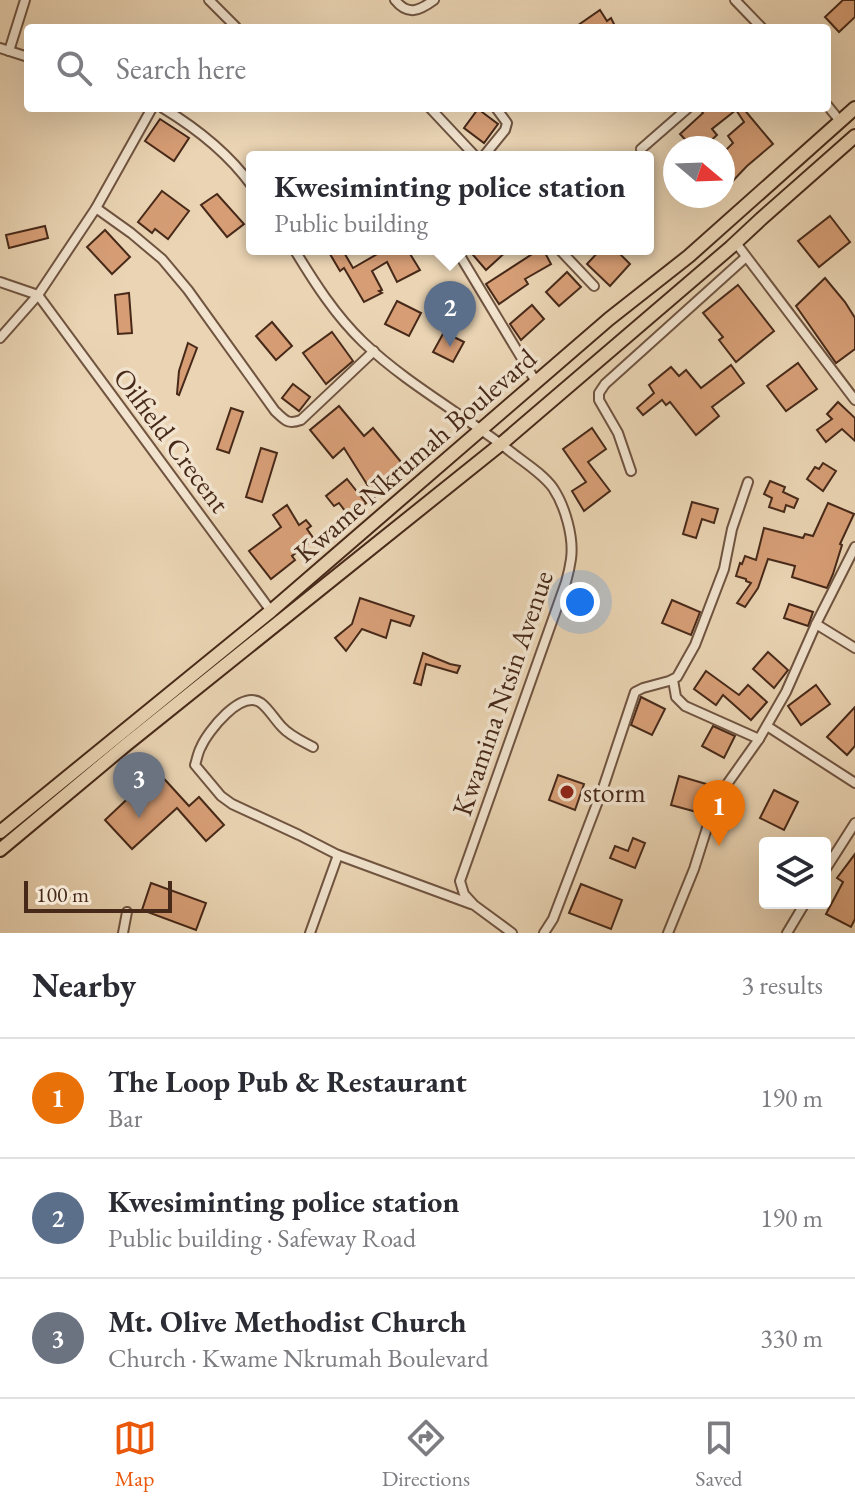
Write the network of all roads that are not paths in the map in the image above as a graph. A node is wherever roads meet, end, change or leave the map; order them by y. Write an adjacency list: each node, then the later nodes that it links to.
1 (25, 0): 8 (street)
2 (209, 0): 6 (street)
3 (395, 0): 4 (street)
4 (434, 0)
5 (735, 0): 7 (street)
6 (233, 24)
7 (758, 24)
8 (5, 50)
9 (855, 108): 16 (highway, Kwame Nkrumah Boulevard)
10 (831, 110): 16 (street)
11 (150, 112): 22 (street)
12 (170, 112): 21 (street)
13 (434, 112): 19 (street)
14 (499, 112): 20 (street)
15 (683, 112): 18 (street)
16 (840, 121): 33 (highway, Kwame Nkrumah Boulevard)
17 (855, 136): 23 (highway, Kwame Nkrumah Boulevard)
18 (641, 149)
19 (470, 151)
20 (488, 151)
21 (246, 177)
22 (96, 208): 30 (street); 32 (street)
23 (736, 243): 27 (street); 36 (highway, Kwame Nkrumah Boulevard)
24 (298, 255): 32 (street, Kwamina Ntsin Avenue)
25 (460, 255): 33 (street)
26 (565, 255): 29 (street)
27 (746, 257): 34 (street); 37 (street)
28 (0, 282): 30 (street)
29 (594, 286)
30 (38, 295): 31 (street); 40 (street, Oilfield Crecent)
31 (0, 338)
32 (374, 351): 35 (street, Kwamina Ntsin Avenue)
33 (536, 382): 35 (highway, Kwame Nkrumah Boulevard)
34 (855, 400)
35 (482, 430): 36 (street, Kwamina Ntsin Avenue); 40 (highway, Kwame Nkrumah Boulevard)
36 (501, 444): 50 (highway, Kwame Nkrumah Boulevard); 53 (street, Kwamina Ntsin Avenue)
37 (631, 471)
38 (748, 482): 43 (street)
39 (855, 547): 41 (street)
40 (271, 611): 49 (highway, Kwame Nkrumah Boulevard)
41 (816, 624): 42 (street); 44 (street)
42 (855, 648)
43 (673, 680): 45 (street); 59 (street)
44 (767, 726): 45 (street); 47 (street)
45 (759, 739): 60 (street)
46 (313, 747): 51 (street)
47 (855, 783)
48 (855, 823): 52 (street)
49 (0, 832)
50 (0, 850)
51 (338, 855): 53 (street); 58 (street)
52 (831, 861)
53 (474, 905): 56 (street)
54 (801, 909): 61 (street)
55 (127, 912): 57 (street)
56 (506, 931)
57 (123, 933)
58 (310, 933)
59 (544, 933)
60 (668, 933)
61 (787, 933)

